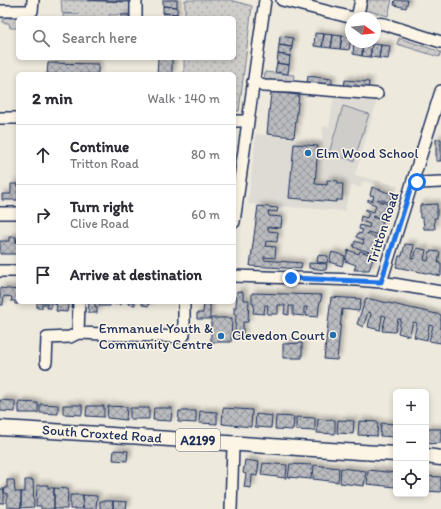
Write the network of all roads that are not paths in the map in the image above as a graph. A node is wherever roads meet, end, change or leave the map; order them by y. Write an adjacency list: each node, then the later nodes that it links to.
1 (33, 0): 6 (street)
2 (136, 0): 8 (street)
3 (266, 0): 12 (street)
4 (282, 0): 9 (street)
5 (361, 0): 7 (street)
6 (0, 11)
7 (358, 12)
8 (136, 16)
9 (345, 16)
10 (381, 24): 11 (street)
11 (441, 42)
12 (253, 82): 14 (street); 18 (street)
13 (441, 91): 19 (street, Tritton Road)
14 (377, 94)
15 (0, 118): 16 (street)
16 (16, 118)
17 (236, 121): 18 (street)
18 (248, 121): 21 (street)
19 (413, 181): 20 (street); 27 (street, Tritton Road)
20 (441, 182)
21 (236, 208)
22 (0, 213): 23 (street)
23 (16, 214)
24 (0, 271): 25 (street)
25 (16, 271)
26 (236, 276): 27 (street)
27 (381, 282): 28 (street)
28 (441, 292)
29 (79, 304): 31 (street)
30 (184, 304): 31 (street)
31 (78, 333): 32 (street)
32 (46, 362)
33 (0, 428): 34 (main road, South Croxted Road / A2199)
34 (234, 442): 35 (main road, South Croxted Road / A2199); 38 (street)
35 (393, 454)
36 (429, 456): 37 (main road)
37 (441, 458)
38 (231, 509)

